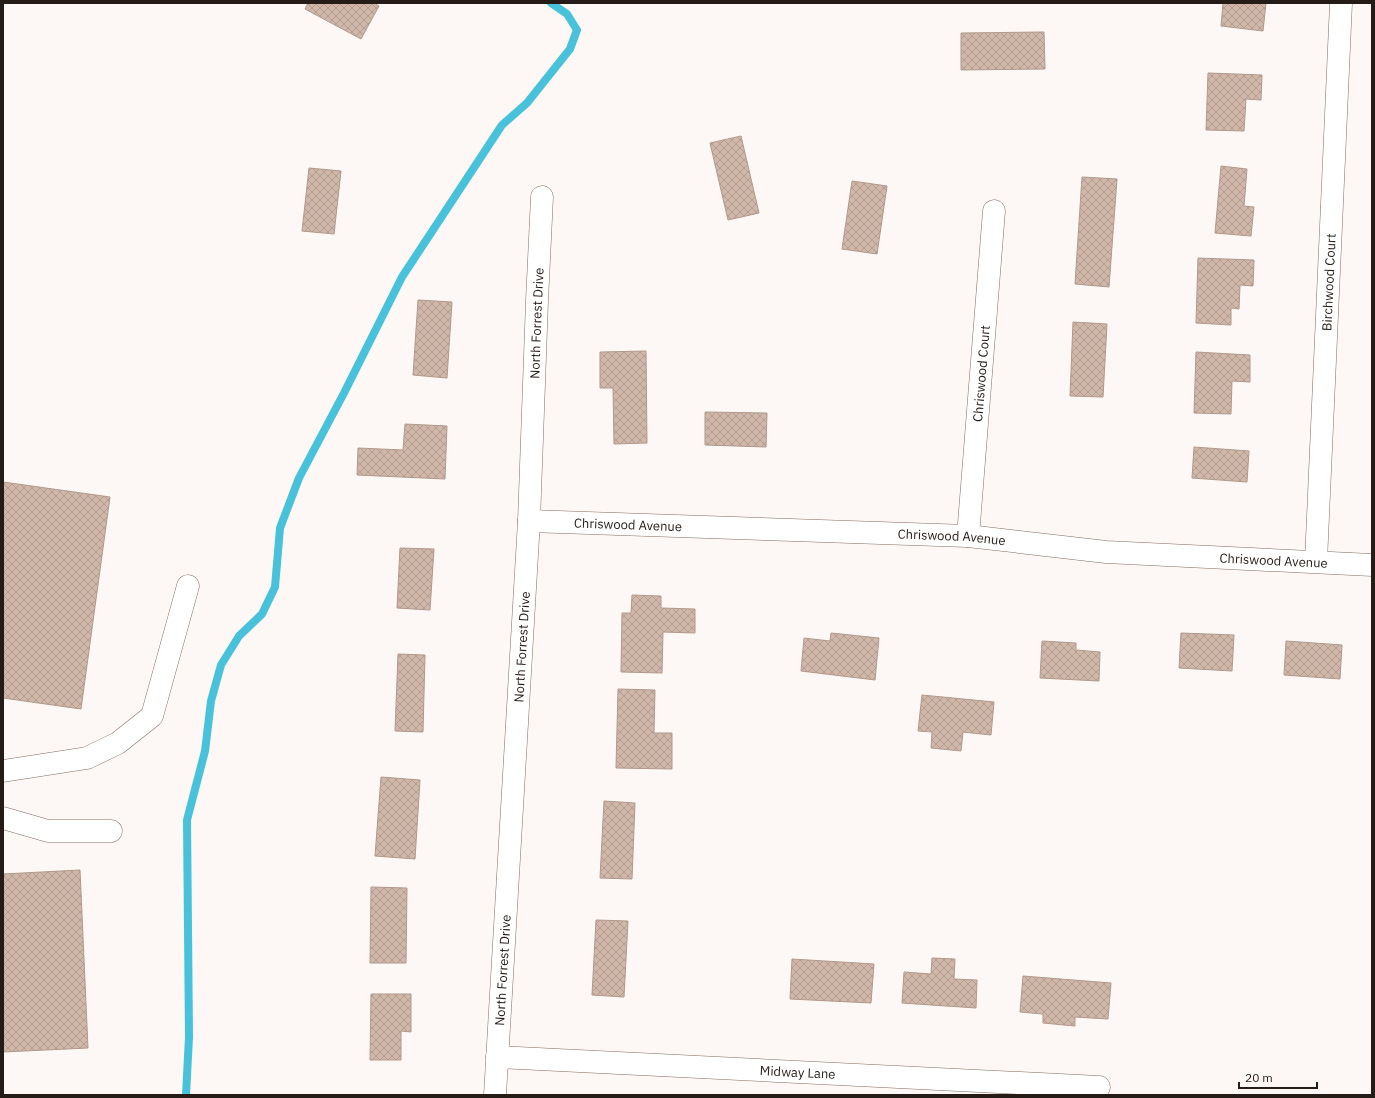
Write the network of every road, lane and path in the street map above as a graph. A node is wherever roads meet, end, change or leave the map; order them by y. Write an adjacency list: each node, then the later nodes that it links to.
1 (1341, 3): 6 (street, Birchwood Court)
2 (542, 198): 4 (street, North Forrest Drive)
3 (994, 211): 5 (street, Chriswood Court)
4 (530, 521): 5 (street, Chriswood Avenue); 12 (street, North Forrest Drive)
5 (968, 536): 6 (street, Chriswood Avenue)
6 (1316, 561): 7 (street, Chriswood Avenue)
7 (1372, 565)
8 (188, 586): 9 (street)
9 (3, 771)
10 (3, 818): 11 (street)
11 (110, 831)
12 (497, 1057): 13 (street, Midway Lane); 14 (street, North Forrest Drive)
13 (1099, 1087)
14 (495, 1095)

